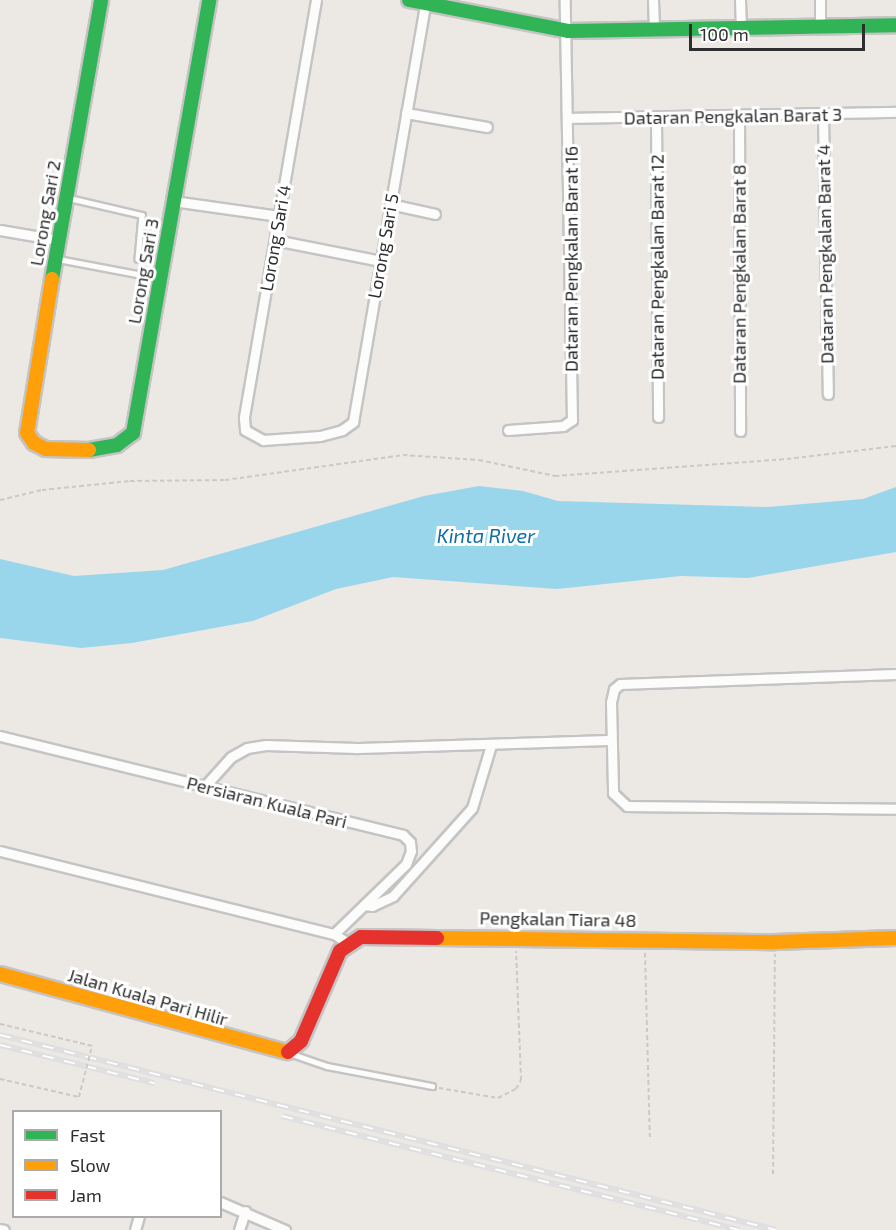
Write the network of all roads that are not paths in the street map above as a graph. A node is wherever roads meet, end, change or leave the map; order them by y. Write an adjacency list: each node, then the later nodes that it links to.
1 (101, 0): 22 (street, Lorong Sari 2)
2 (209, 0): 23 (street, Lorong Sari 3)
3 (316, 0): 26 (street, Lorong Sari 4)
4 (409, 0): 9 (street)
5 (565, 0): 14 (street, Dataran Pengkalan Barat 16)
6 (653, 0): 13 (street)
7 (740, 0): 12 (street)
8 (820, 0): 11 (street)
9 (425, 3): 14 (street); 16 (street, Lorong Sari 5)
10 (896, 25): 11 (street)
11 (820, 26): 12 (street)
12 (741, 28): 13 (street)
13 (654, 30): 14 (street)
14 (568, 31): 20 (street, Dataran Pengkalan Barat 16)
15 (896, 112): 17 (street, Dataran Pengkalan Barat 3)
16 (406, 113): 21 (street); 24 (street, Lorong Sari 5)
17 (823, 115): 18 (street, Dataran Pengkalan Barat 3); 34 (street, Dataran Pengkalan Barat 4)
18 (739, 116): 19 (street, Dataran Pengkalan Barat 3); 37 (street, Dataran Pengkalan Barat 8)
19 (656, 117): 20 (street, Dataran Pengkalan Barat 3); 35 (street, Dataran Pengkalan Barat 12)
20 (570, 118): 36 (street, Dataran Pengkalan Barat 16)
21 (487, 127)
22 (66, 197): 28 (street, Lorong Sari 2); 31 (lane)
23 (173, 201): 26 (street); 33 (street, Lorong Sari 3)
24 (390, 204): 25 (street); 32 (street, Lorong Sari 5)
25 (435, 214)
26 (279, 216): 29 (street, Lorong Sari 4)
27 (0, 230): 28 (street)
28 (58, 240): 30 (street, Lorong Sari 2)
29 (275, 240): 32 (street); 39 (street, Lorong Sari 4)
30 (55, 259): 33 (lane); 38 (street, Lorong Sari 2)
31 (138, 259)
32 (381, 261): 39 (street, Lorong Sari 5)
33 (160, 278): 38 (street, Lorong Sari 3)
34 (828, 394)
35 (658, 417)
36 (508, 430)
37 (740, 431)
38 (27, 433)
39 (288, 440)
40 (896, 674): 42 (street)
41 (0, 736): 44 (street, Persiaran Kuala Pari)
42 (611, 740): 43 (street); 45 (street)
43 (491, 745): 44 (street); 47 (street)
44 (204, 787): 47 (street, Persiaran Kuala Pari)
45 (896, 809)
46 (0, 851): 48 (street)
47 (364, 905): 48 (street, Persiaran Kuala Pari)
48 (334, 934): 50 (street)
49 (896, 938): 50 (street, Pengkalan Tiara 48)
50 (348, 943): 52 (street)
51 (0, 974): 52 (street, Jalan Kuala Pari Hilir)
52 (288, 1052): 53 (lane)
53 (432, 1086)
54 (222, 1203): 55 (street)
55 (245, 1211): 56 (street); 57 (street)
56 (239, 1230)
57 (285, 1230)

